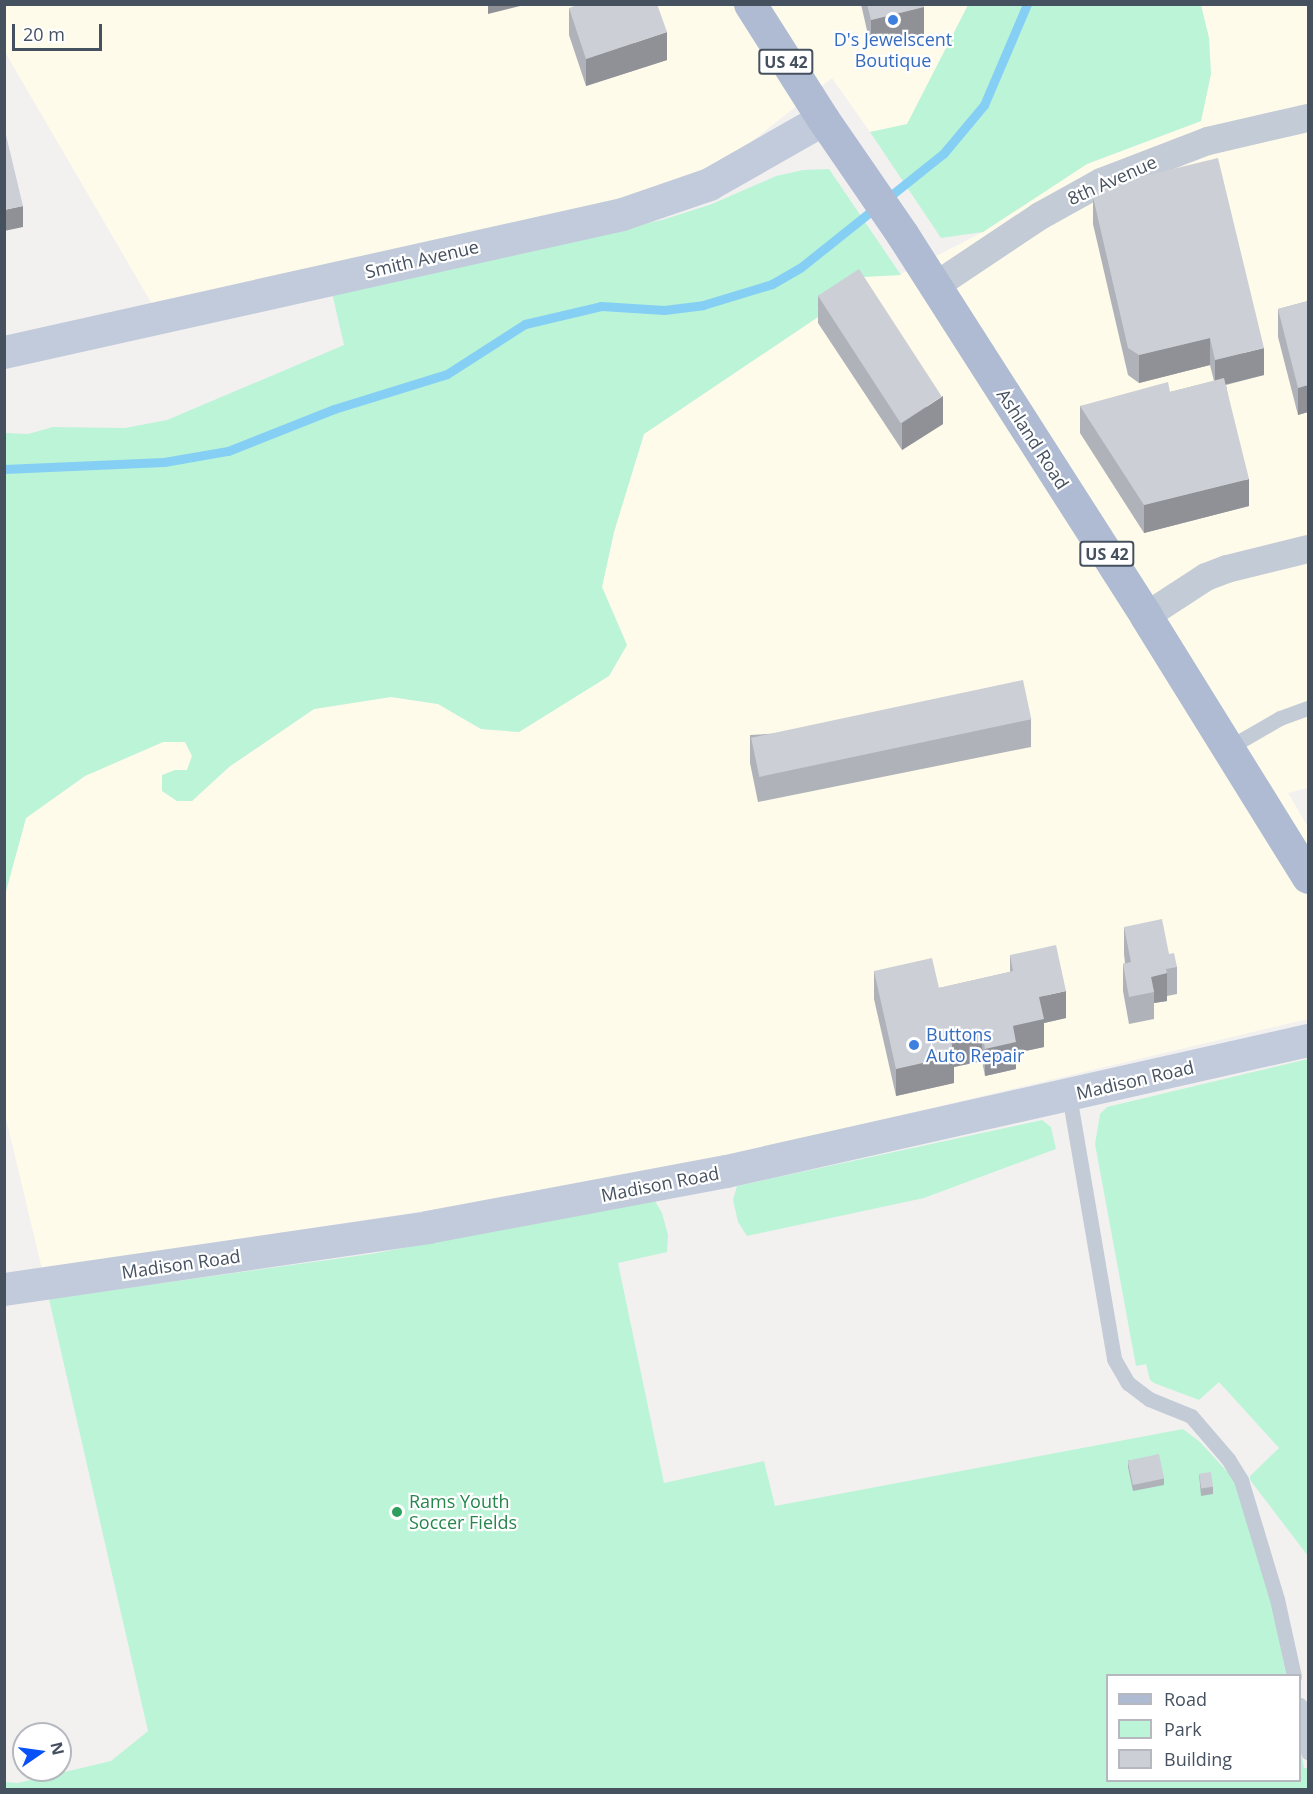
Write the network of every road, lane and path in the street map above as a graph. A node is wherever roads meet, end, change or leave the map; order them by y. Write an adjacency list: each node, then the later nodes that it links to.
1 (750, 4): 3 (main road, Ashland Road / US 42)
2 (1308, 118): 4 (street, 8th Avenue)
3 (823, 119): 4 (main road, Ashland Road / US 42); 5 (street, Smith Avenue)
4 (935, 286): 7 (main road, Ashland Road / US 42)
5 (4, 352)
6 (1308, 549): 7 (street)
7 (1146, 616): 9 (main road, Ashland Road / US 42)
8 (1308, 708): 9 (lane)
9 (1228, 747): 10 (main road, Ashland Road / US 42)
10 (1308, 877)
11 (1308, 1040): 12 (street, Madison Road)
12 (1069, 1095): 13 (street, Madison Road); 14 (lane)
13 (4, 1289)
14 (1294, 1674)
15 (1301, 1715): 16 (lane)
16 (1308, 1752)

